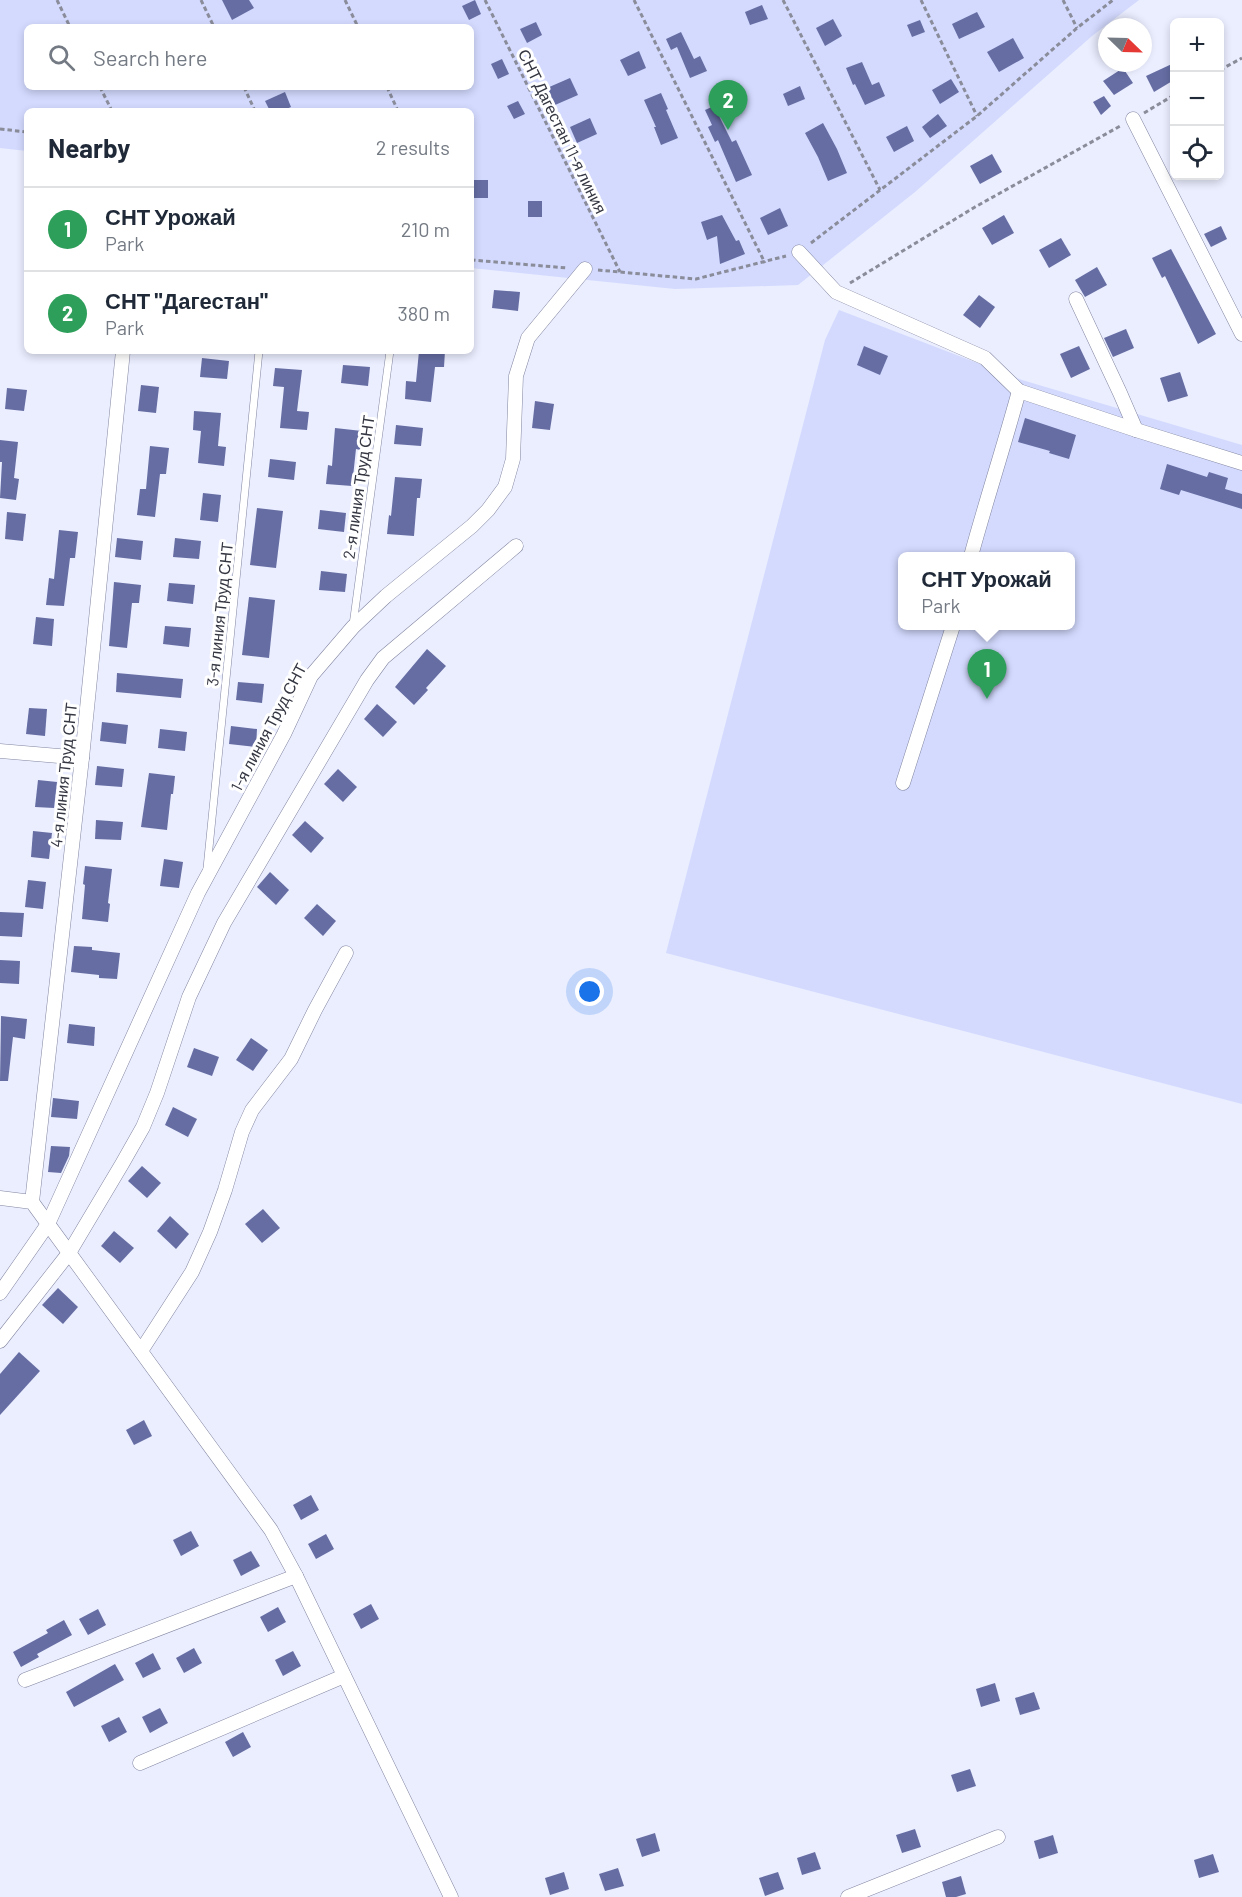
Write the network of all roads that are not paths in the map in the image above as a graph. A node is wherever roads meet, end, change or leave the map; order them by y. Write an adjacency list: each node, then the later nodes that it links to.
1 (1133, 119): 5 (street)
2 (799, 252): 9 (street)
3 (585, 269): 14 (street, 1-я линия Труд СНТ)
4 (1076, 299): 10 (street)
5 (1242, 334)
6 (123, 354): 17 (street, 4-я линия Труд СНТ)
7 (259, 354): 19 (lane, 3-я линия Труд СНТ)
8 (390, 354): 14 (lane, 2-я линия Труд СНТ)
9 (1019, 391): 10 (street); 13 (street)
10 (1136, 430): 11 (street)
11 (1242, 463)
12 (516, 546): 24 (street)
13 (972, 552)
14 (353, 627): 19 (street, 1-я линия Труд СНТ)
15 (952, 630): 18 (street)
16 (0, 751): 17 (street)
17 (82, 758): 22 (street, 4-я линия Труд СНТ)
18 (903, 783)
19 (206, 879): 23 (street, 1-я линия Труд СНТ)
20 (346, 953): 27 (street)
21 (0, 1198): 22 (street)
22 (32, 1202): 23 (street)
23 (48, 1224): 24 (street); 25 (street, 1-я линия Труд СНТ)
24 (69, 1254): 26 (street); 27 (street)
25 (0, 1293)
26 (0, 1341)
27 (141, 1351): 28 (street)
28 (296, 1576): 29 (street); 30 (street)
29 (344, 1676): 31 (street); 33 (street)
30 (26, 1680)
31 (140, 1763)
32 (998, 1837): 34 (street)
33 (451, 1897)
34 (848, 1897)

